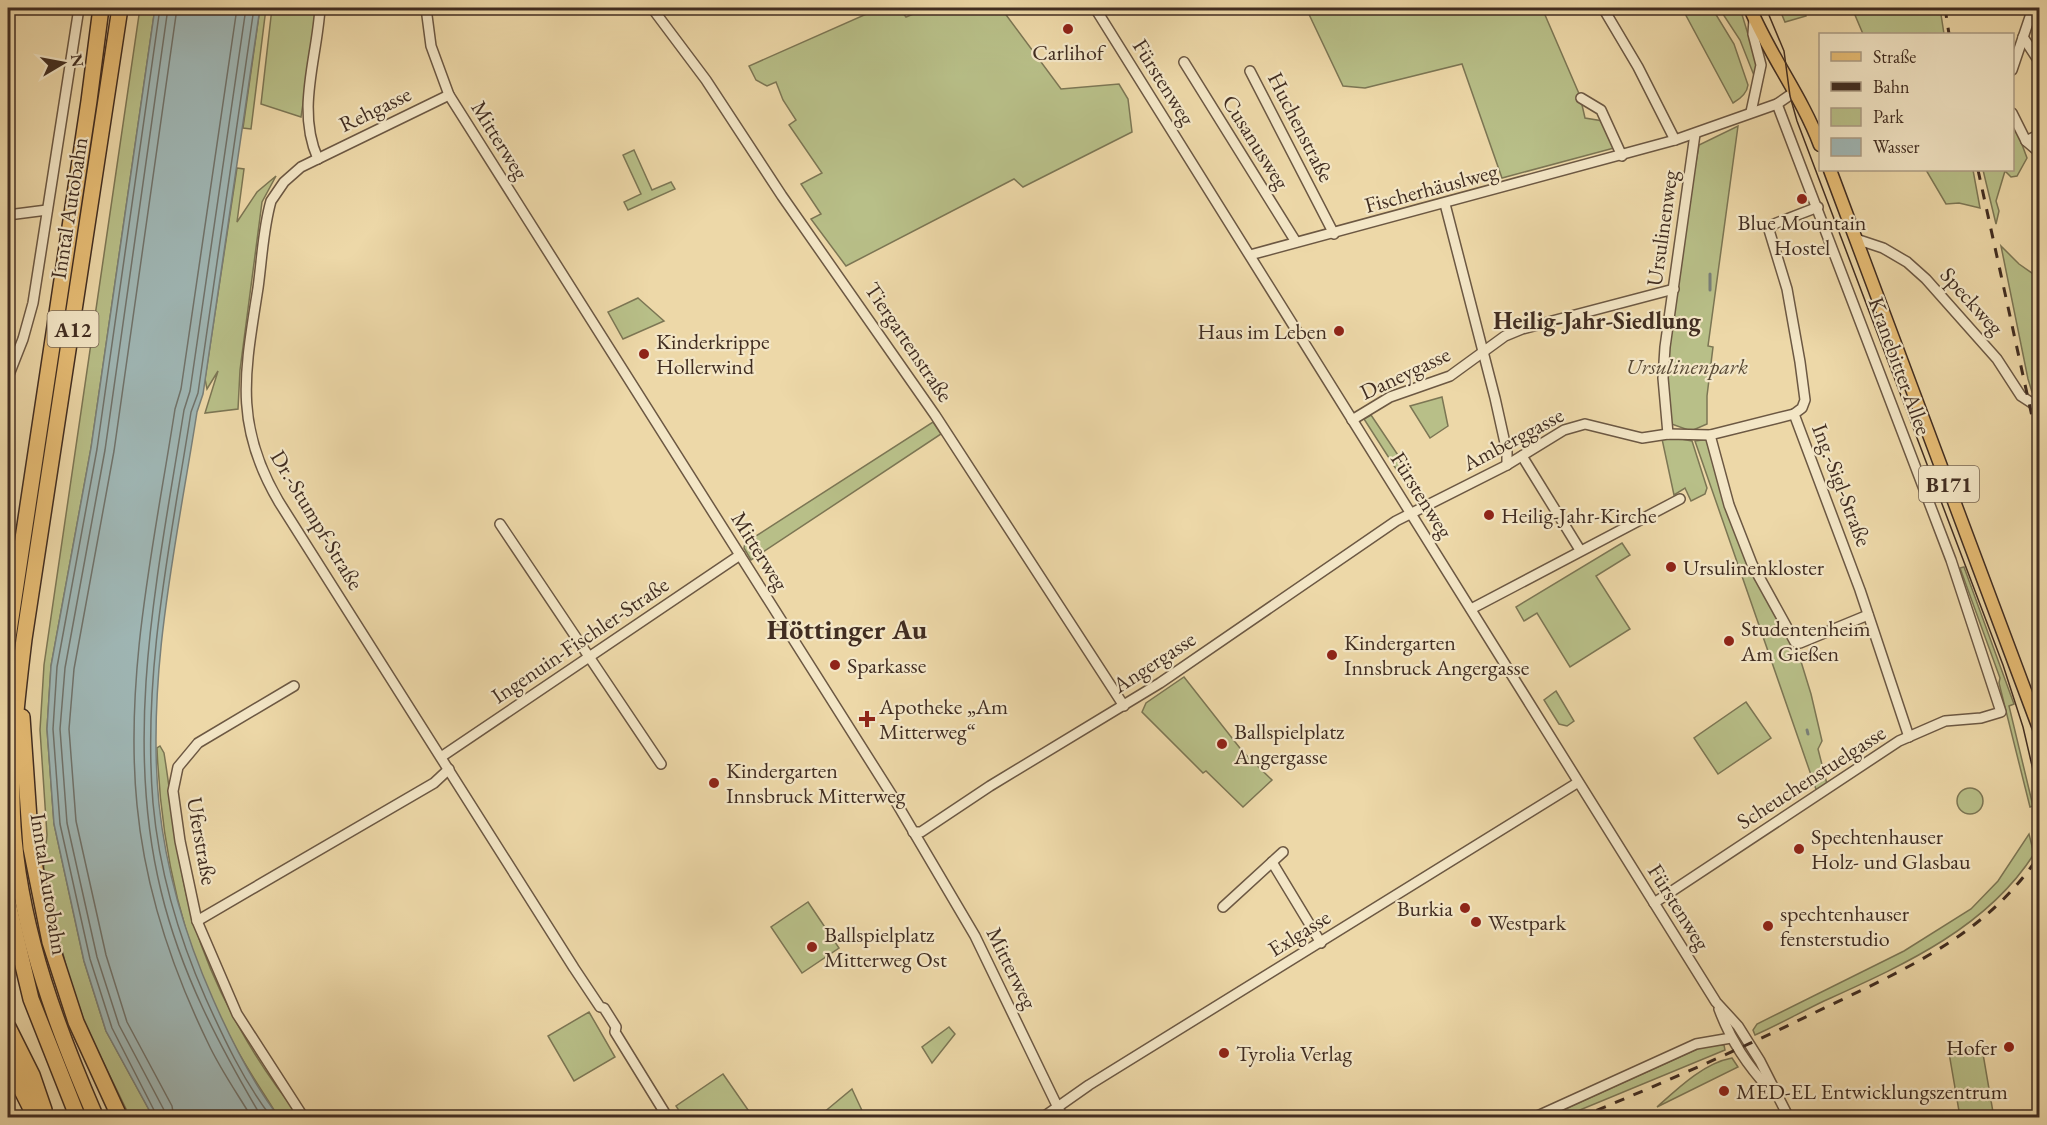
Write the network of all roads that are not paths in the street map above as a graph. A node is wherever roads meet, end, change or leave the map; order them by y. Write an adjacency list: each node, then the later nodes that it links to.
1 (79, 8): 33 (street)
2 (101, 8): 54 (highway, Inntal Autobahn / A12)
3 (120, 8): 60 (highway, Inntal Autobahn / A12)
4 (320, 8): 29 (street)
5 (426, 8): 17 (street, Mitterweg)
6 (652, 8): 61 (street, Tiergartenstraße)
7 (1095, 8): 38 (street, Fürstenweg)
8 (1603, 8): 24 (street)
9 (2033, 8): 11 (street)
10 (1752, 12): 16 (main road); 20 (street)
11 (2024, 37): 13 (street); 14 (street)
12 (1184, 62): 37 (street, Cusanusweg)
13 (2040, 63)
14 (2014, 67)
15 (1250, 71): 35 (street, Huchenstraße)
16 (1793, 93): 19 (street, Fischerhäuslweg); 25 (main road)
17 (449, 95): 29 (street, Rehgasse); 53 (street, Mitterweg)
18 (1581, 98): 28 (street)
19 (1776, 104): 20 (street, Fischerhäuslweg); 32 (street, Kranebitter Allee)
20 (1751, 112): 22 (street, Fischerhäuslweg)
21 (2014, 115): 26 (street)
22 (1695, 134): 24 (street, Fischerhäuslweg); 39 (street, Ursulinenweg)
23 (2040, 138): 26 (street)
24 (1675, 140): 28 (street, Fischerhäuslweg)
25 (1819, 140)
26 (2026, 141): 27 (street)
27 (2040, 153)
28 (1622, 156): 31 (street, Fischerhäuslweg)
29 (318, 159): 65 (street, Dr.-Stumpf-Straße)
30 (1830, 171): 36 (main road, Kranebitter Allee / B171)
31 (1445, 204): 35 (street, Fischerhäuslweg); 40 (street)
32 (1818, 207): 43 (street, Ing.-Sigl-Straße); 62 (street, Kranebitter Allee)
33 (47, 210): 34 (street); 41 (street)
34 (8, 215)
35 (1334, 234): 37 (street, Fischerhäuslweg)
36 (1856, 239): 42 (street, Speckweg); 63 (main road, Kranebitter Allee / B171)
37 (1296, 242): 38 (street, Fischerhäuslweg)
38 (1250, 255): 44 (street, Fürstenweg)
39 (1674, 289): 40 (street, Daneygasse); 45 (street, Ursulinenweg)
40 (1483, 351): 44 (street, Daneygasse); 48 (street)
41 (8, 377)
42 (2040, 411)
43 (1794, 414): 46 (street, Amberggasse); 56 (street, Ing.-Sigl-Straße)
44 (1352, 420): 50 (street, Fürstenweg)
45 (1668, 434): 46 (street, Amberggasse); 47 (street, Amberggasse)
46 (1710, 435): 56 (street)
47 (1522, 456): 48 (street, Amberggasse); 52 (street)
48 (1507, 465): 50 (street, Amberggasse)
49 (1680, 499): 52 (street)
50 (1410, 513): 55 (street, Fürstenweg); 61 (street, Angergasse)
51 (500, 524): 58 (street)
52 (1580, 550): 55 (street)
53 (740, 555): 58 (street, Ingenuin-Fischler-Straße); 69 (street, Mitterweg)
54 (11, 600): 57 (highway, Inntal Autobahn / A12)
55 (1471, 609): 68 (street, Fürstenweg)
56 (1869, 615): 64 (street, Ing.-Sigl-Straße)
57 (8, 638)
58 (590, 656): 65 (street, Ingenuin-Fischler-Straße); 66 (street)
59 (294, 686): 75 (street, Uferstraße)
60 (17, 694): 86 (highway, Inntal Autobahn / A12); 87 (highway)
61 (1124, 706): 69 (street, Angergasse)
62 (2001, 712): 64 (street, Scheuchenstuelgasse)
63 (2040, 731)
64 (1909, 737): 73 (street, Scheuchenstuelgasse)
65 (441, 757): 67 (street, Dr.-Stumpf-Straße)
66 (661, 764)
67 (449, 769): 75 (street, Uferstraße); 89 (street, Dr.-Stumpf-Straße)
68 (1577, 783): 73 (street, Fürstenweg); 76 (street, Exlgasse)
69 (913, 832): 83 (street, Mitterweg)
70 (1283, 852): 71 (street)
71 (1272, 862): 74 (street); 76 (street)
72 (8, 903): 85 (highway, Inntal Autobahn)
73 (1654, 903): 77 (street, Fürstenweg)
74 (1223, 907)
75 (197, 921): 88 (street, Uferstraße)
76 (1321, 942): 83 (street, Exlgasse)
77 (1716, 1002): 79 (street, Fürstenweg); 82 (street, Fürstenweg)
78 (8, 1027): 84 (highway)
79 (1731, 1038): 82 (street, Fürstenweg); 92 (street)
80 (8, 1055): 84 (main road)
81 (8, 1075): 84 (main road)
82 (1776, 1096): 93 (street, Fürstenweg)
83 (1057, 1106): 90 (street, Exlgasse); 91 (street, Mitterweg)
84 (42, 1115)
85 (78, 1118)
86 (96, 1118)
87 (120, 1118)
88 (304, 1118)
89 (668, 1118)
90 (1042, 1118)
91 (1063, 1118)
92 (1533, 1118)
93 (1789, 1118)

